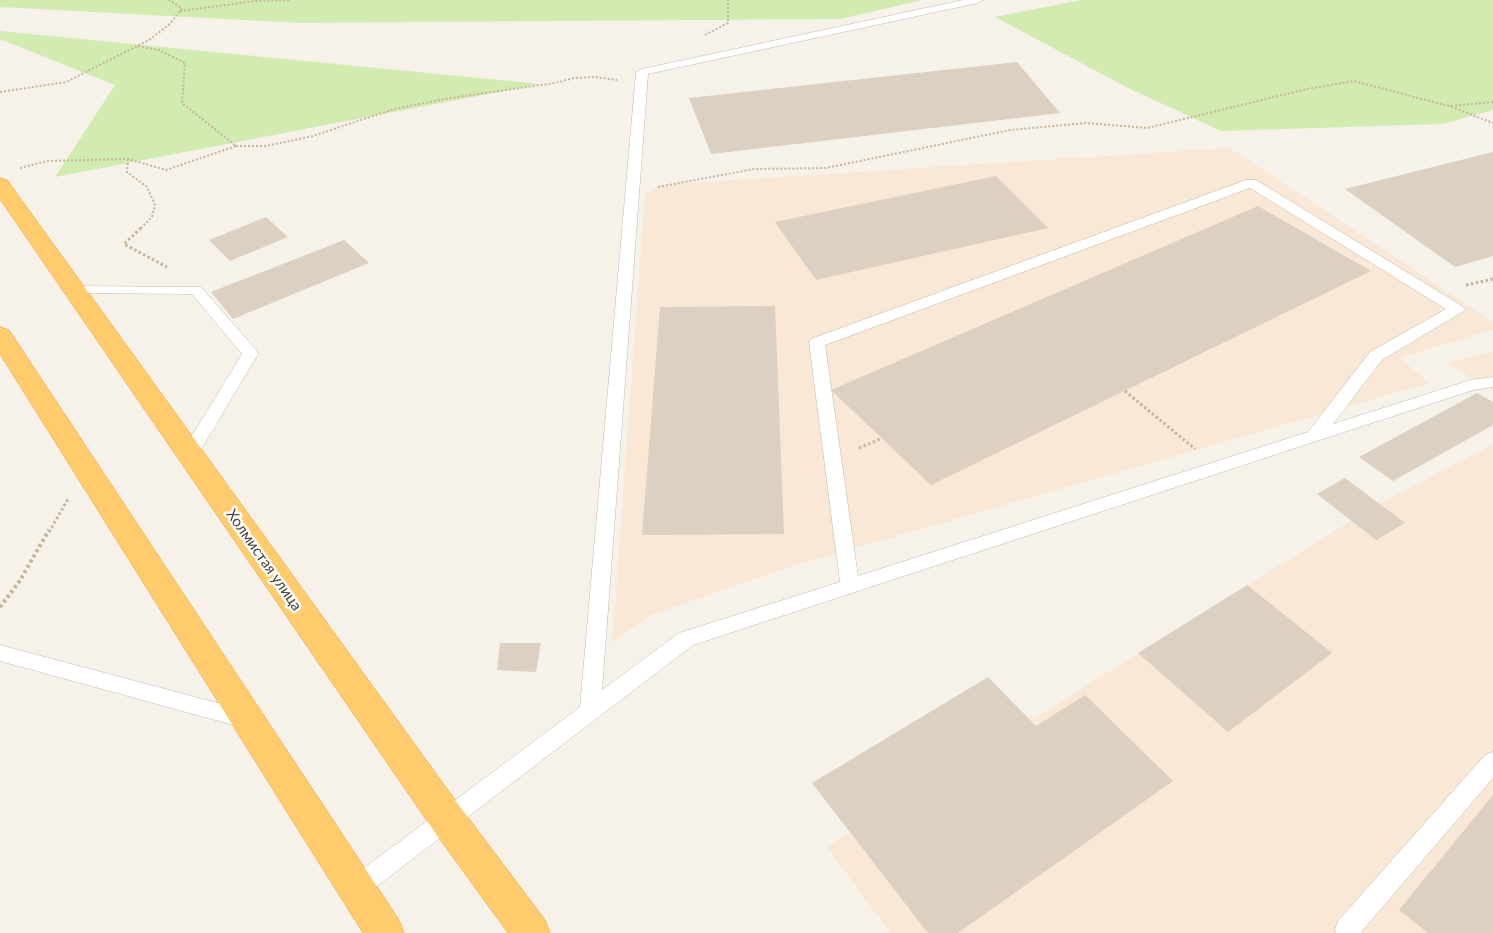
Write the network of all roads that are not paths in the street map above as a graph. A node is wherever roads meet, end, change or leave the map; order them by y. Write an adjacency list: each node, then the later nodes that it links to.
1 (978, 0): 10 (lane)
2 (9, 176): 3 (highway, Холмистая улица)
3 (74, 290): 7 (highway, Холмистая улица); 7 (lane)
4 (0, 335): 11 (highway)
5 (1493, 382): 6 (lane)
6 (1314, 436): 8 (lane); 8 (lane)
7 (190, 454): 13 (highway, Холмистая улица)
8 (850, 586): 10 (lane)
9 (0, 653): 11 (lane)
10 (590, 710): 13 (lane)
11 (248, 720): 14 (highway)
12 (1493, 762): 17 (lane)
13 (447, 819): 14 (lane); 16 (highway, Холмистая улица)
14 (356, 888): 15 (highway)
15 (385, 933)
16 (531, 933)
17 (1351, 933)

